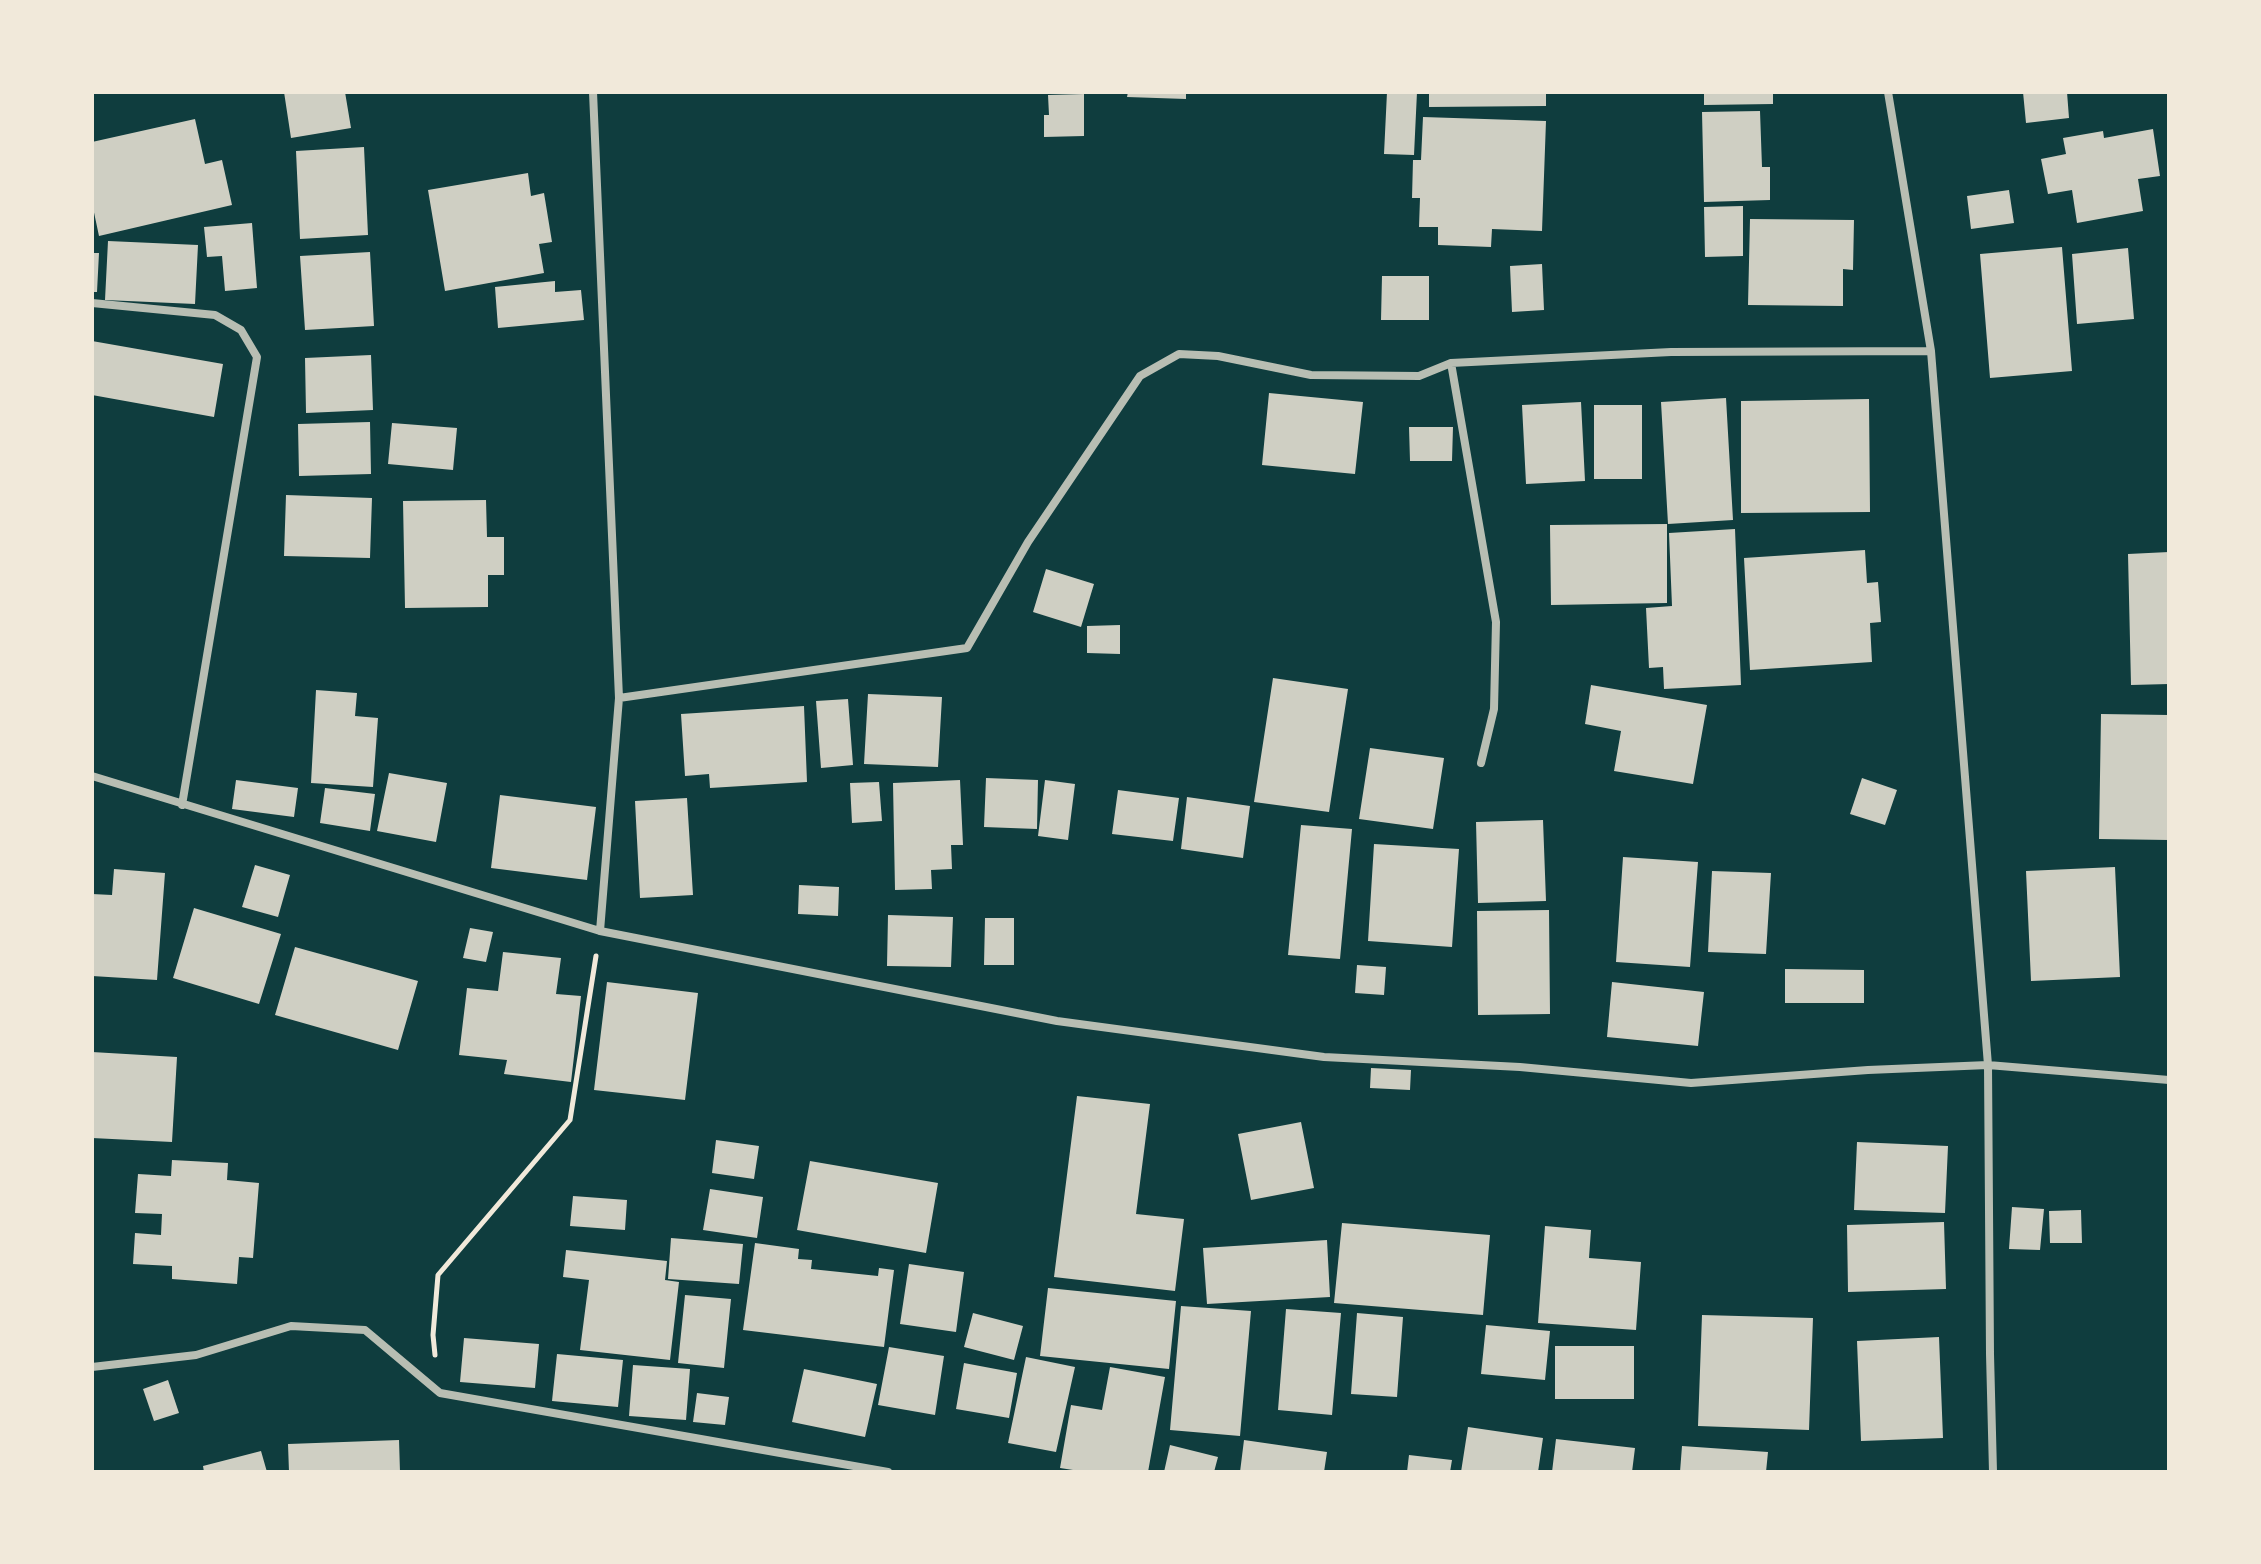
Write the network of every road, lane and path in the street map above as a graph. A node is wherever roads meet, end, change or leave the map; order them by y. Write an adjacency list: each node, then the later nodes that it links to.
1 (593, 92): 6 (street)
2 (1888, 92): 4 (street)
3 (92, 303): 9 (street)
4 (1931, 351): 5 (street); 11 (street)
5 (1451, 363): 6 (street); 7 (street)
6 (619, 698): 10 (street)
7 (1481, 763)
8 (92, 776): 9 (street)
9 (182, 805): 10 (street)
10 (600, 931): 11 (street); 14 (path)
11 (1988, 1065): 12 (street); 16 (street)
12 (2169, 1080)
13 (92, 1367): 14 (street)
14 (440, 1393): 15 (street)
15 (888, 1472)
16 (1993, 1472)

